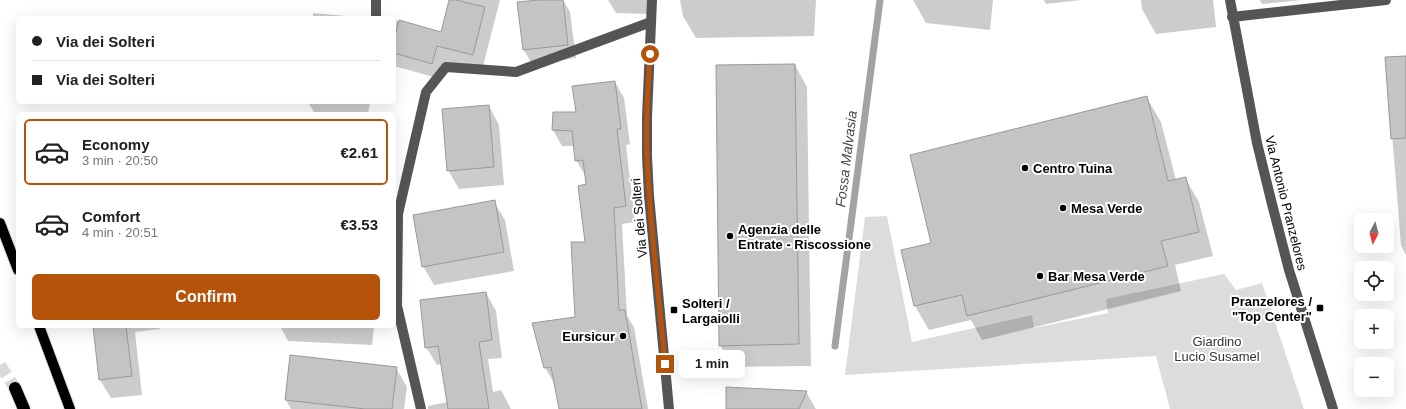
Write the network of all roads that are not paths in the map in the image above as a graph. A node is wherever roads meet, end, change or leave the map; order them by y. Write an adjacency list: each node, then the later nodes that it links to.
1 (376, 0): 5 (street)
2 (652, 0): 7 (street, Via dei Solteri)
3 (1230, 0): 6 (street, Via Antonio Pranzelores)
4 (1386, 0): 6 (street)
5 (376, 16)
6 (1232, 17): 16 (street, Via Antonio Pranzelores)
7 (651, 22): 14 (street); 15 (street, Via dei Solteri)
8 (0, 222): 9 (main road)
9 (16, 265)
10 (40, 328): 13 (main road)
11 (15, 388): 12 (highway)
12 (24, 409)
13 (70, 409)
14 (421, 409)
15 (669, 409)
16 (1333, 409)

